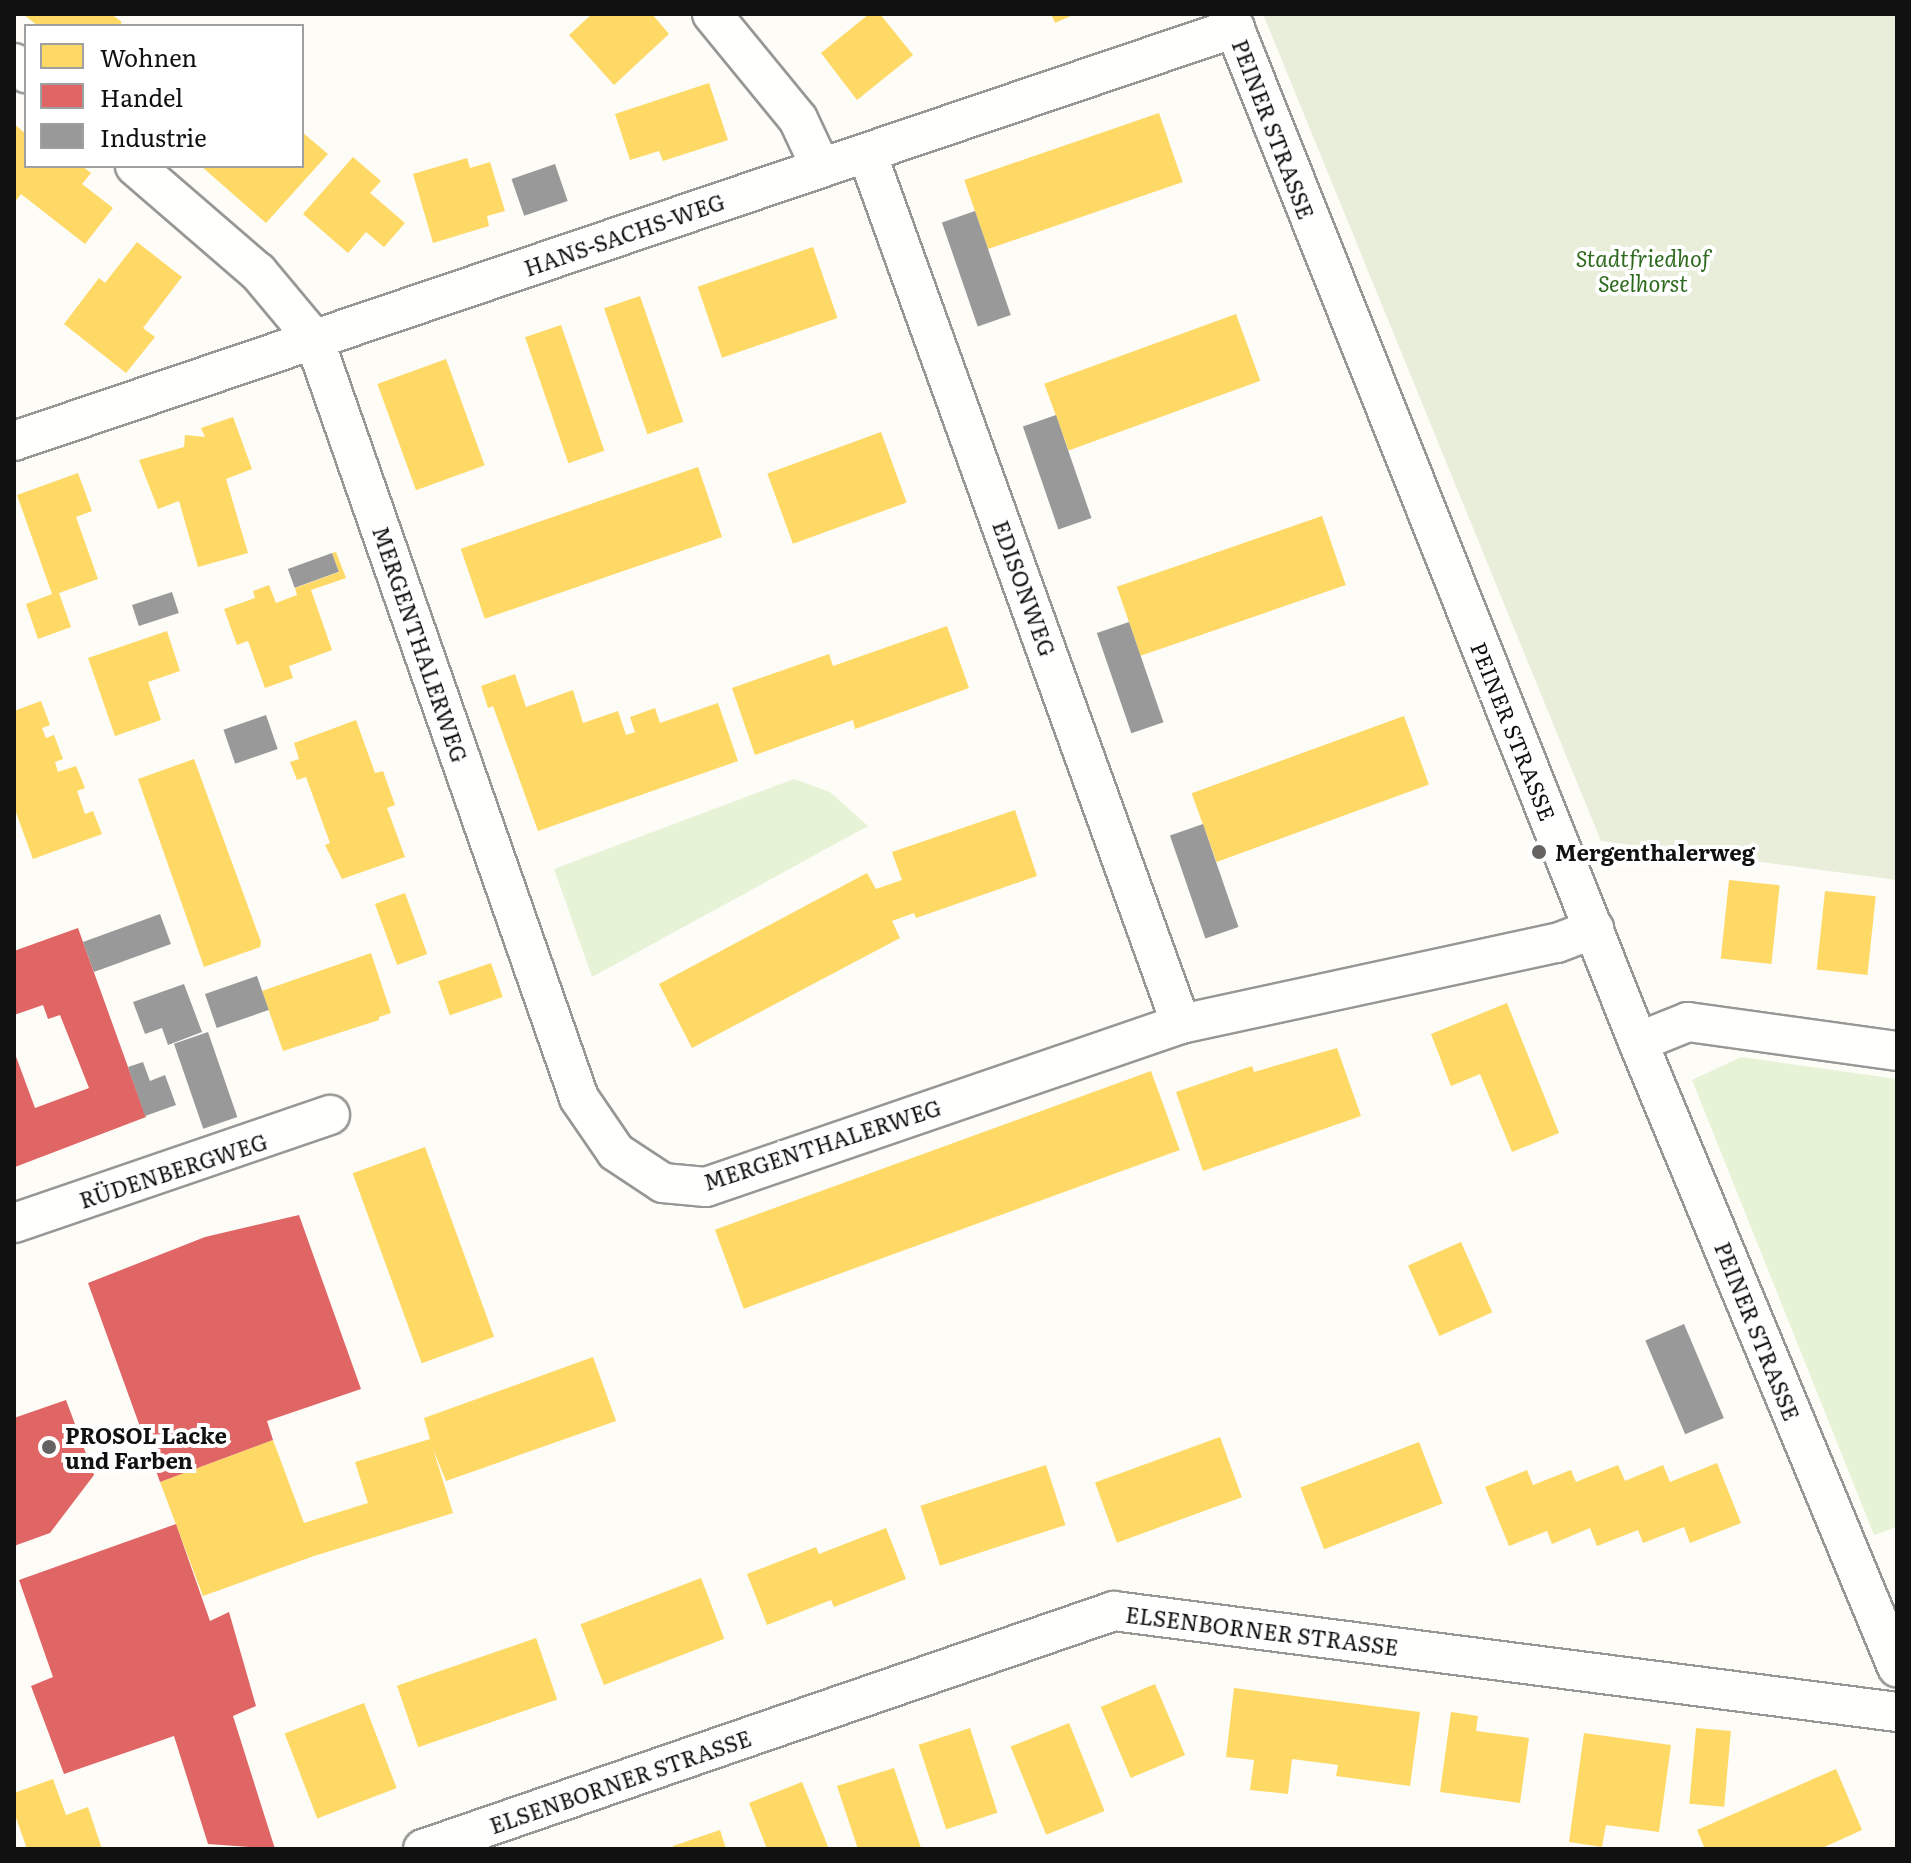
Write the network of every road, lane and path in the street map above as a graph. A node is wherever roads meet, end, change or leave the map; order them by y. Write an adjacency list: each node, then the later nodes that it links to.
1 (712, 14): 5 (street)
2 (1232, 21): 3 (street, HANS-SACHS-WEG); 8 (street, PEINER STRASSE)
3 (867, 153): 5 (street, HANS-SACHS-WEG); 9 (street, EDISONWEG)
4 (137, 168): 6 (street)
5 (821, 168): 6 (street, HANS-SACHS-WEG)
6 (314, 339): 7 (street, HANS-SACHS-WEG); 9 (street, MERGENTHALERWEG)
7 (14, 441)
8 (1594, 929): 9 (street, MERGENTHALERWEG); 10 (street, PEINER STRASSE)
9 (1181, 1024)
10 (1638, 1042): 11 (street); 14 (street, PEINER STRASSE)
11 (1897, 1051)
12 (330, 1115): 13 (street, RÜDENBERGWEG)
13 (14, 1223)
14 (1897, 1667)
15 (1897, 1712): 16 (street, ELSENBORNER STRASSE)
16 (423, 1849)

